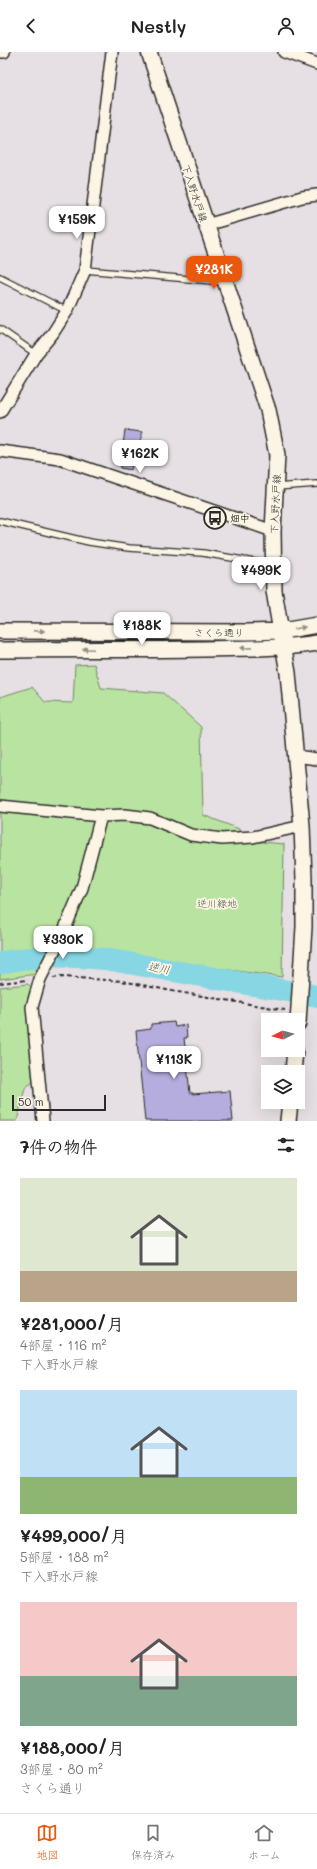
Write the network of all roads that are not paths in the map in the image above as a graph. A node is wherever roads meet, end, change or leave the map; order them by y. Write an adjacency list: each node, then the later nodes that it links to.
1 (0, 52): 2 (street)
2 (4, 52)
3 (112, 52): 9 (street)
4 (149, 52): 8 (main road, 下入野水戸線)
5 (284, 52): 6 (street)
6 (317, 64)
7 (317, 195): 8 (street)
8 (206, 225): 11 (main road, 下入野水戸線)
9 (85, 270): 11 (lane); 12 (street)
10 (0, 277): 12 (lane)
11 (226, 282): 18 (main road, 下入野水戸線)
12 (67, 311): 14 (street)
13 (0, 329): 14 (lane)
14 (36, 354): 15 (street)
15 (0, 412)
16 (0, 451): 20 (street)
17 (317, 484): 18 (lane)
18 (276, 487): 20 (main road, 下入野水戸線)
19 (0, 521): 21 (lane)
20 (273, 531): 21 (main road, 下入野水戸線)
21 (273, 565): 24 (main road, 下入野水戸線)
22 (317, 625): 24 (main road, さくら通り, one-way to 22)
23 (0, 630): 24 (main road, さくら通り, one-way to 24)
24 (282, 631): 26 (main road, 下入野水戸線)
25 (317, 643): 26 (main road, さくら通り)
26 (285, 648): 27 (main road, さくら通り, one-way to 27); 28 (main road, 下入野水戸線)
27 (0, 650)
28 (296, 756): 29 (street); 32 (main road, 下入野水戸線)
29 (317, 759)
30 (0, 806): 31 (street)
31 (101, 816): 32 (street); 35 (street)
32 (302, 826): 33 (main road, 下入野水戸線)
33 (295, 1013)
34 (289, 1109): 36 (main road)
35 (43, 1121)
36 (288, 1121)

